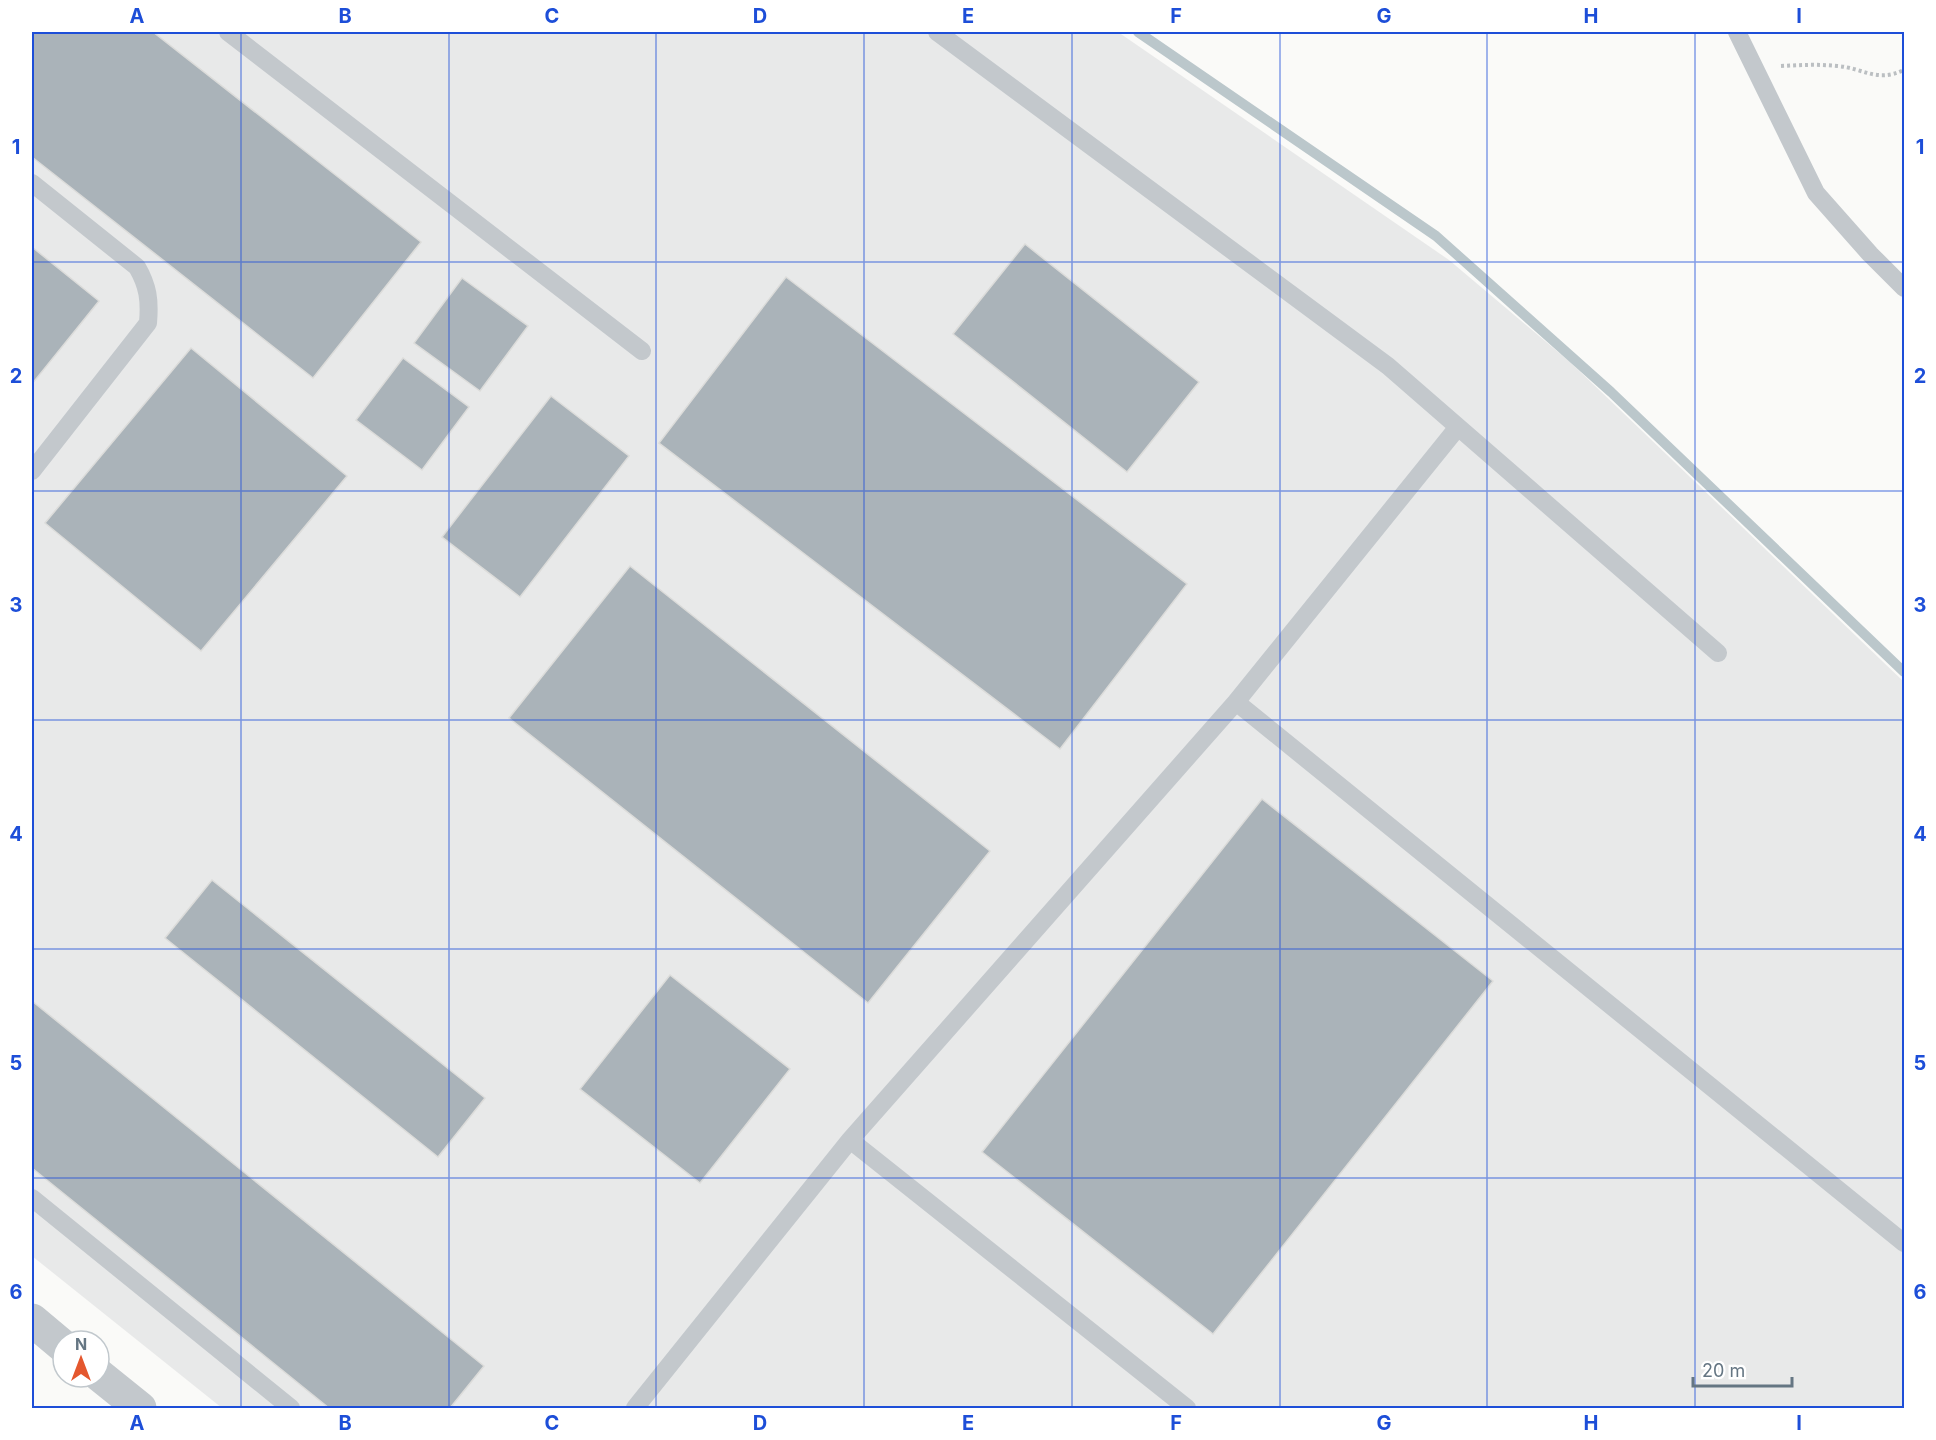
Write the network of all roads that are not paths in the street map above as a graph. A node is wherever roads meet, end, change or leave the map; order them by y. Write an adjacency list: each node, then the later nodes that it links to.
1 (228, 32): 6 (lane)
2 (937, 32): 7 (lane)
3 (1737, 32): 5 (lane)
4 (32, 183): 8 (lane)
5 (1905, 288)
6 (642, 351)
7 (1458, 427): 9 (lane); 10 (lane)
8 (32, 471)
9 (1718, 653)
10 (1236, 702): 11 (lane); 13 (lane)
11 (850, 1140): 19 (lane); 20 (lane)
12 (32, 1198): 18 (lane)
13 (1905, 1243)
14 (32, 1320): 15 (street)
15 (51, 1336)
16 (111, 1385): 17 (street)
17 (140, 1408)
18 (291, 1408)
19 (635, 1408)
20 (1187, 1408)

